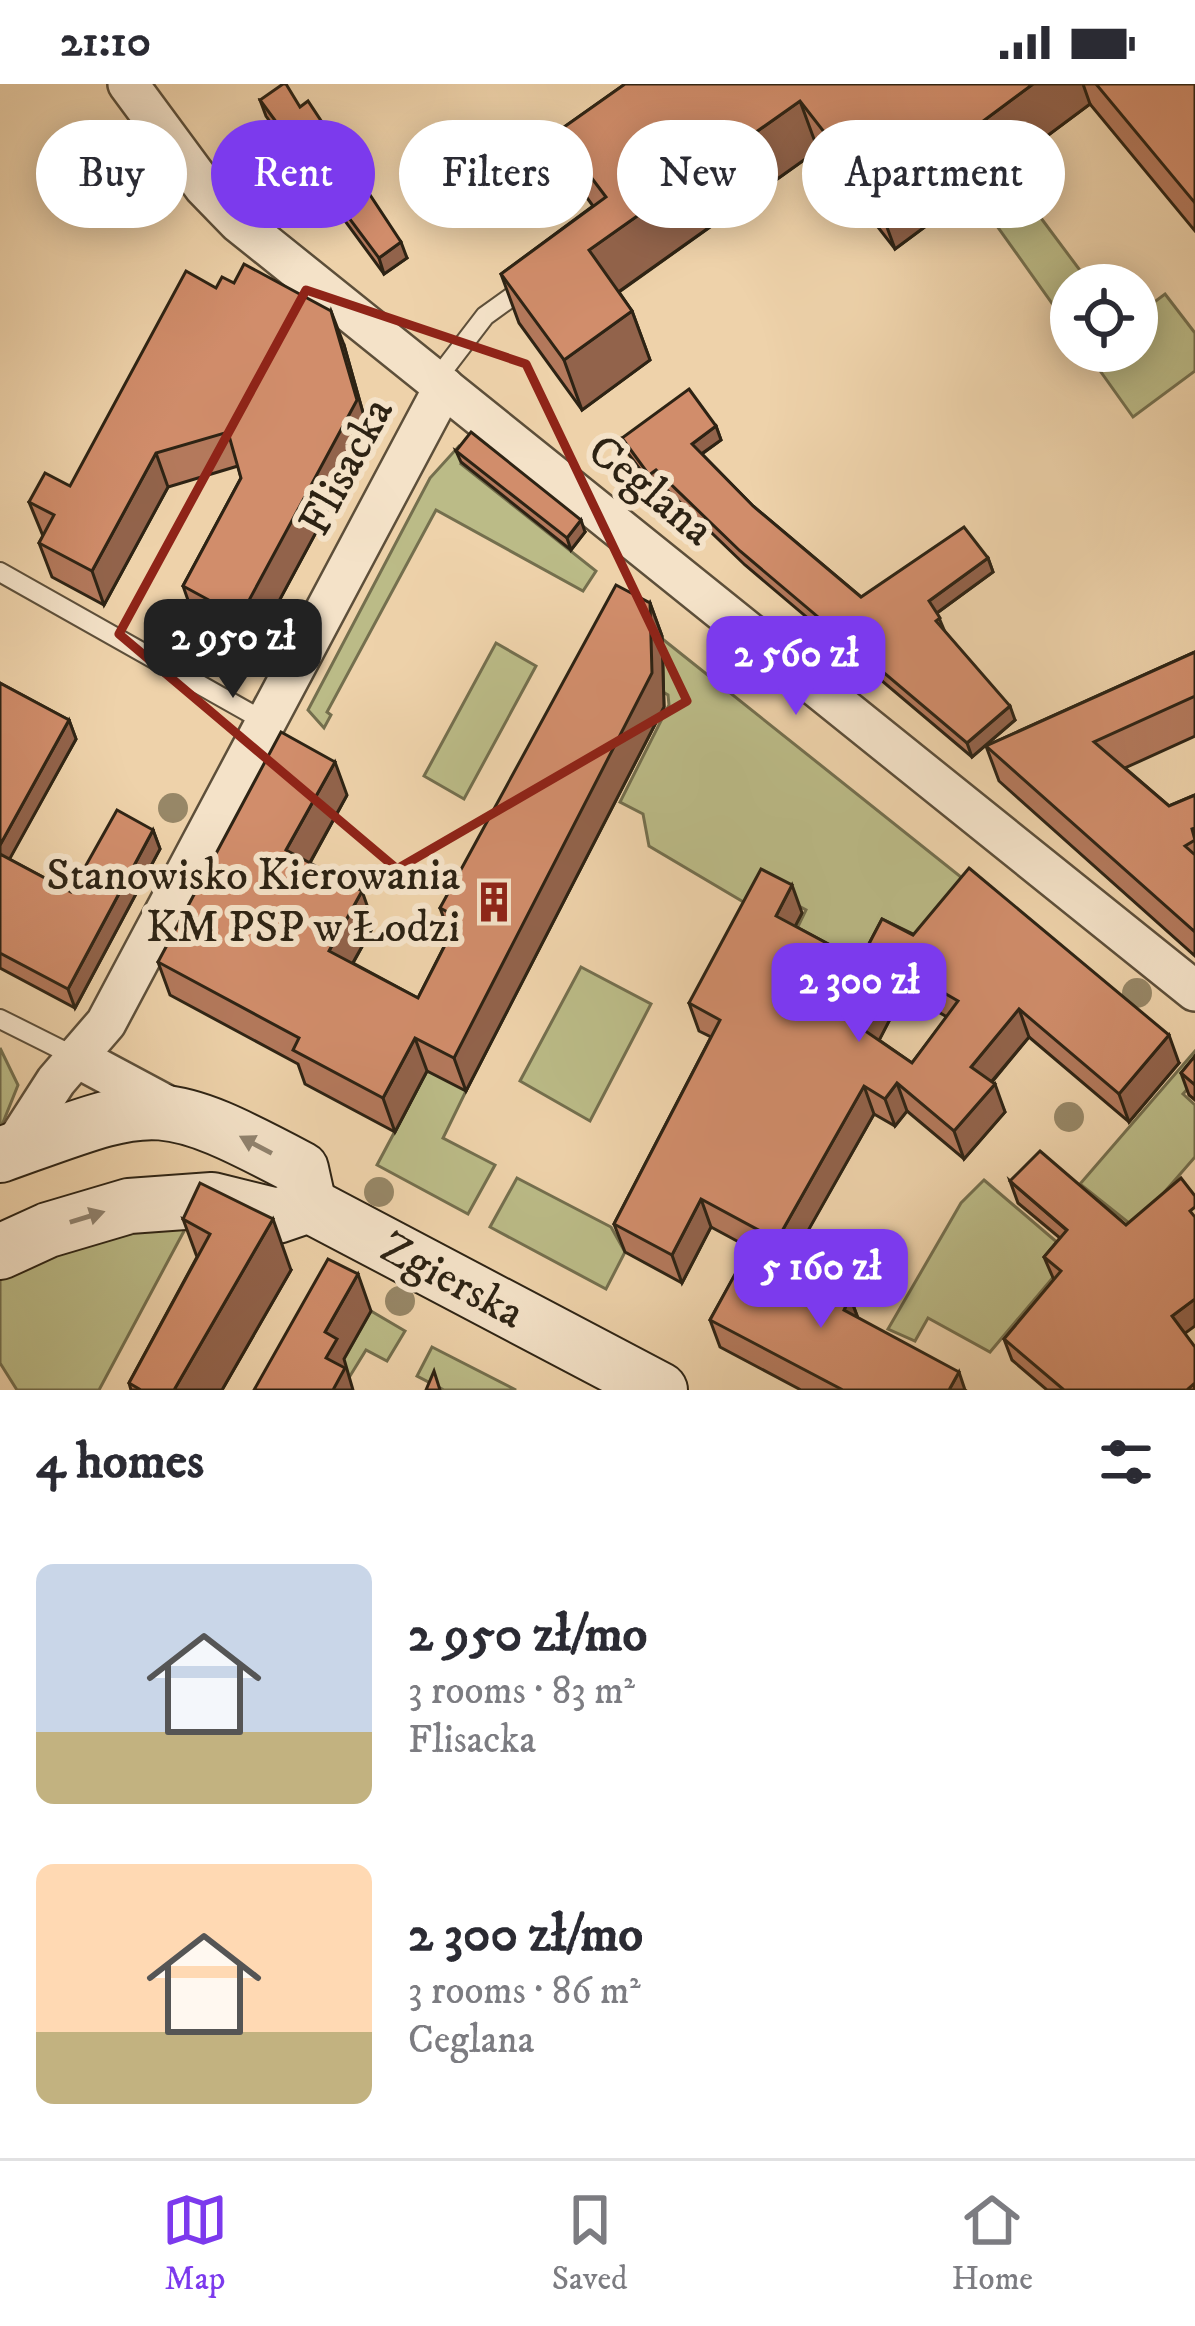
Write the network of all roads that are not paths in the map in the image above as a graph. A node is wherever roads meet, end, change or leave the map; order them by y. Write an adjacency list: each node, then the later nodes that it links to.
1 (128, 84): 3 (street, Ceglana)
2 (551, 268): 3 (lane)
3 (440, 384): 5 (street, Flisacka); 6 (street, Ceglana)
4 (0, 572): 5 (lane)
5 (264, 721): 8 (street, Flisacka)
6 (1195, 992)
7 (0, 1019): 8 (lane)
8 (76, 1057): 9 (street); 10 (street, Flisacka)
9 (175, 1110): 10 (street); 11 (street); 12 (street, one-way to 9)
10 (6, 1153)
11 (178, 1199): 12 (street); 13 (street, one-way to 11)
12 (309, 1205): 14 (street, Zgierska)
13 (0, 1252)
14 (659, 1390)

